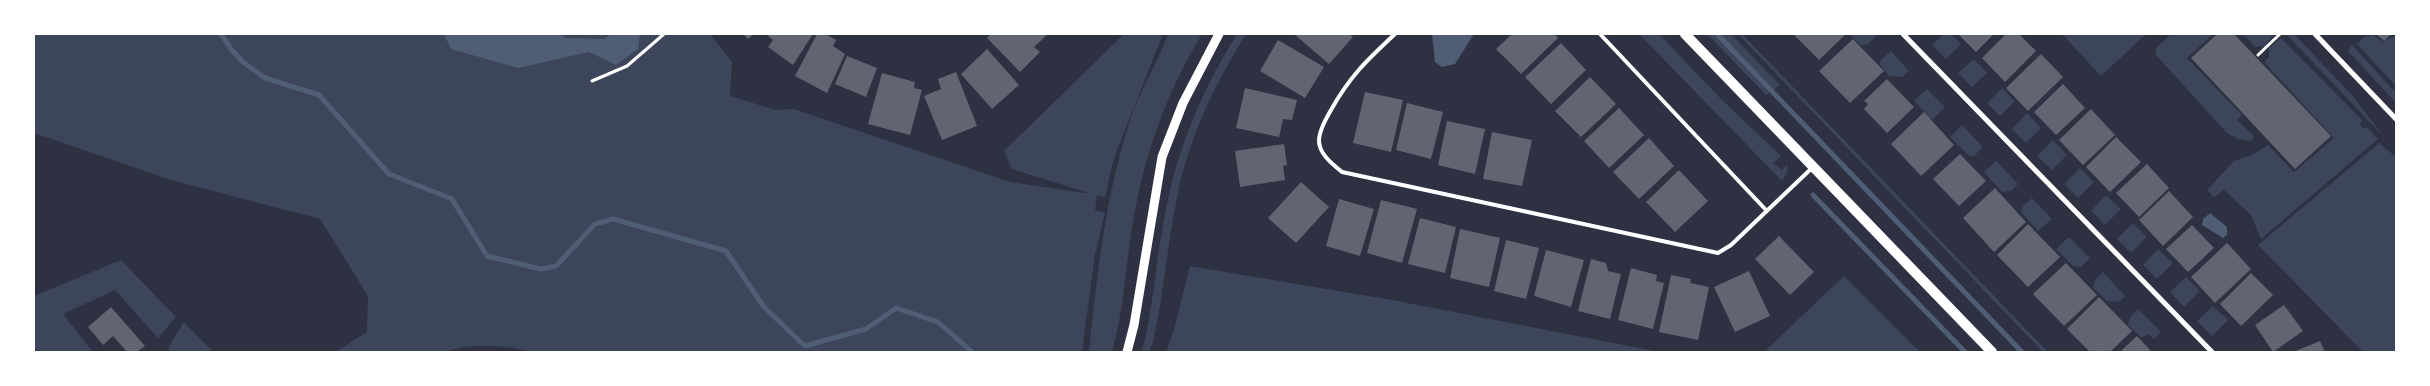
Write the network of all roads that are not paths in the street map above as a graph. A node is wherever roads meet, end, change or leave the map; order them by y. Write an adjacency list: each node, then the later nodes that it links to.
1 (1219, 34): 10 (street)
2 (1395, 34): 9 (lane)
3 (1600, 34): 9 (lane)
4 (1685, 34): 8 (main road)
5 (1903, 34): 12 (street)
6 (2315, 34): 7 (street)
7 (2396, 118)
8 (1813, 167): 9 (lane); 11 (main road)
9 (1766, 210)
10 (1126, 352)
11 (1992, 352)
12 (2212, 352)

